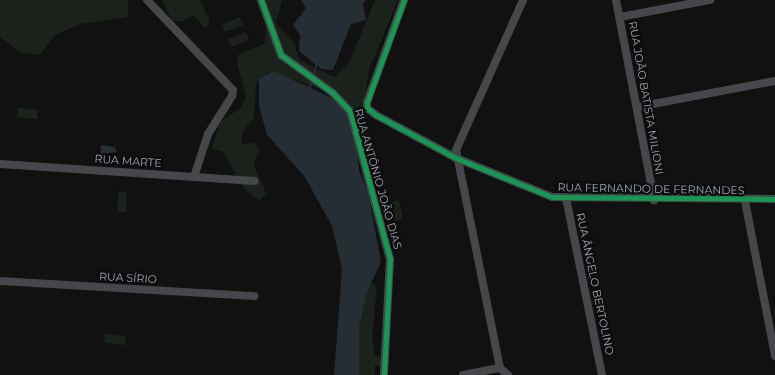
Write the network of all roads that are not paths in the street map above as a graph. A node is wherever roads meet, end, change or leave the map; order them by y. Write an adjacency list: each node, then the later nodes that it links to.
1 (147, 0): 12 (street)
2 (261, 0): 22 (street, RUA ANTÔNIO JOÃO DIAS)
3 (404, 0): 10 (street, RUA FERNANDO DE FERNANDES)
4 (523, 0): 10 (street)
5 (616, 0): 7 (street, RUA JOÃO BATISTA MILIONI)
6 (710, 0): 7 (street)
7 (620, 17): 9 (street, RUA JOÃO BATISTA MILIONI)
8 (775, 81): 9 (street)
9 (636, 107): 16 (street, RUA JOÃO BATISTA MILIONI)
10 (456, 158): 14 (street, RUA FERNANDO DE FERNANDES); 21 (street)
11 (0, 164): 12 (street, RUA MARTE)
12 (194, 177): 13 (street, RUA MARTE)
13 (254, 181)
14 (566, 198): 16 (street, RUA FERNANDO DE FERNANDES); 25 (street, RUA ÂNGELO BERTOLINO)
15 (775, 199): 17 (street, RUA FERNANDO DE FERNANDES)
16 (654, 200): 17 (street, RUA FERNANDO DE FERNANDES)
17 (745, 201): 20 (street)
18 (0, 281): 19 (street, RUA SÍRIO)
19 (255, 296)
20 (775, 356)
21 (500, 368): 23 (street); 24 (street)
22 (384, 375)
23 (464, 375)
24 (508, 375)
25 (602, 375)

